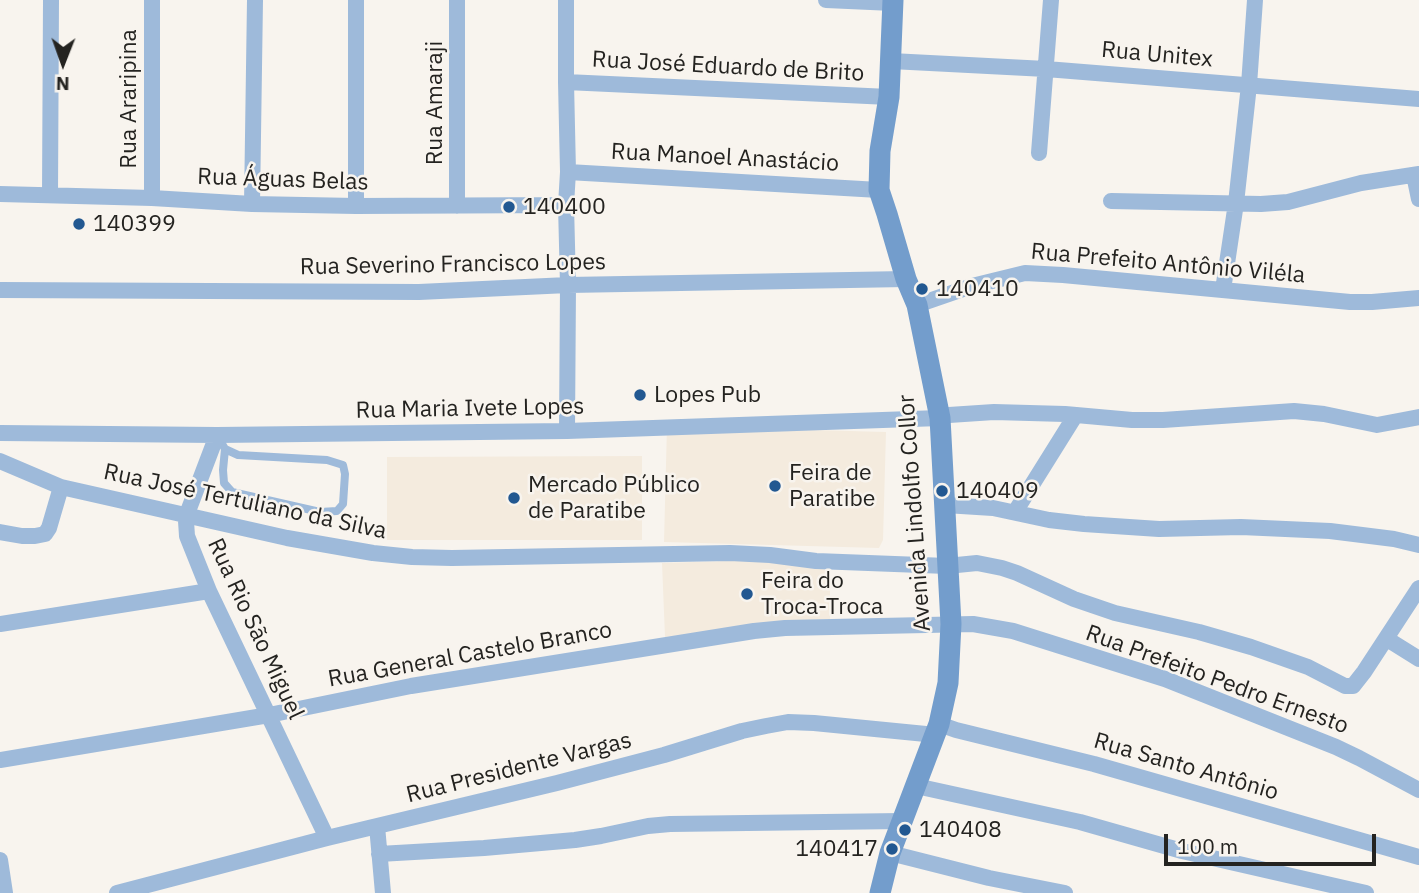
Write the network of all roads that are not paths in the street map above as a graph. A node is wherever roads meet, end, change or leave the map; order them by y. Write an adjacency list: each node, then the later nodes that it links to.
1 (51, 0): 22 (street)
2 (152, 0): 23 (street, Rua Araripina)
3 (256, 0): 27 (street)
4 (356, 0): 29 (street)
5 (457, 0): 30 (street, Rua Amaraji)
6 (566, 0): 13 (street)
7 (827, 0): 10 (street)
8 (1051, 0): 12 (street)
9 (1255, 0): 14 (street)
10 (893, 2): 11 (main road, Avenida Lindolfo Collor)
11 (891, 61): 12 (street, Rua Unitex); 15 (main road, Avenida Lindolfo Collor)
12 (1046, 69): 14 (street, Rua Unitex); 17 (street)
13 (566, 82): 15 (street, Rua José Eduardo de Brito); 18 (street)
14 (1249, 85): 16 (street, Rua Unitex); 26 (street)
15 (889, 97): 20 (main road, Avenida Lindolfo Collor)
16 (1419, 99)
17 (1039, 153)
18 (568, 172): 20 (street, Rua Manoel Anastácio); 28 (street)
19 (1417, 174): 24 (street); 26 (street)
20 (879, 190): 31 (main road, Avenida Lindolfo Collor)
21 (0, 194): 22 (street, Rua Águas Belas)
22 (50, 195): 23 (street, Rua Águas Belas)
23 (152, 198): 27 (street, Rua Águas Belas)
24 (1419, 200)
25 (1111, 201): 26 (street)
26 (1236, 203): 34 (street)
27 (252, 204): 29 (street, Rua Águas Belas)
28 (566, 205): 30 (street, Rua Águas Belas); 32 (street)
29 (356, 206): 30 (street, Rua Águas Belas)
30 (457, 206)
31 (906, 279): 32 (street, Rua Severino Francisco Lopes); 36 (main road, Avenida Lindolfo Collor)
32 (568, 285): 33 (street, Rua Severino Francisco Lopes); 40 (street)
33 (0, 290)
34 (1223, 290): 35 (street, Rua Prefeito Antônio Viléla); 36 (street, Rua Prefeito Antônio Viléla)
35 (1419, 298)
36 (917, 305): 39 (main road, Avenida Lindolfo Collor)
37 (1075, 416): 38 (street, Rua Maria Ivete Lopes); 39 (street, Rua Maria Ivete Lopes); 46 (street)
38 (1419, 417)
39 (940, 418): 40 (street, Rua Maria Ivete Lopes); 45 (main road, Avenida Lindolfo Collor)
40 (567, 431): 42 (street, Rua Maria Ivete Lopes)
41 (0, 433): 42 (street, Rua Maria Ivete Lopes)
42 (221, 442): 42 (lane); 47 (street, Rua Rio São Miguel)
43 (0, 461): 44 (street, Rua José Tertuliano da Silva)
44 (61, 487): 47 (street, Rua José Tertuliano da Silva); 48 (street)
45 (945, 506): 46 (street); 50 (main road, Avenida Lindolfo Collor)
46 (1015, 512): 49 (street)
47 (187, 514): 50 (street, Rua José Tertuliano da Silva); 52 (street, Rua Rio São Miguel)
48 (0, 532)
49 (1419, 545)
50 (947, 566): 54 (main road, Avenida Lindolfo Collor); 55 (street, Rua José Tertuliano da Silva)
51 (1419, 588): 55 (street)
52 (209, 591): 53 (street); 57 (street, Rua Rio São Miguel)
53 (0, 624)
54 (951, 624): 57 (street, Rua General Castelo Branco); 58 (main road, Avenida Lindolfo Collor); 61 (street, Rua Prefeito Pedro Ernesto)
55 (1387, 639): 56 (street)
56 (1419, 659)
57 (269, 715): 59 (street, Rua General Castelo Branco); 64 (street, Rua Rio São Miguel)
58 (938, 730): 60 (main road, Avenida Lindolfo Collor); 63 (street, Rua Presidente Vargas); 67 (street, Rua Santo Antônio)
59 (0, 760)
60 (916, 786): 62 (main road, Avenida Lindolfo Collor); 74 (street)
61 (1419, 790)
62 (902, 821): 65 (main road, Avenida Lindolfo Collor); 66 (street)
63 (377, 826): 64 (street, Rua Presidente Vargas); 66 (street)
64 (327, 838): 70 (street, Rua Presidente Vargas)
65 (890, 853): 72 (main road, Avenida Lindolfo Collor); 73 (street)
66 (379, 854): 71 (street)
67 (1419, 857)
68 (0, 860): 69 (street)
69 (5, 893)
70 (117, 893)
71 (383, 893)
72 (880, 893)
73 (1065, 893)
74 (1366, 893)

